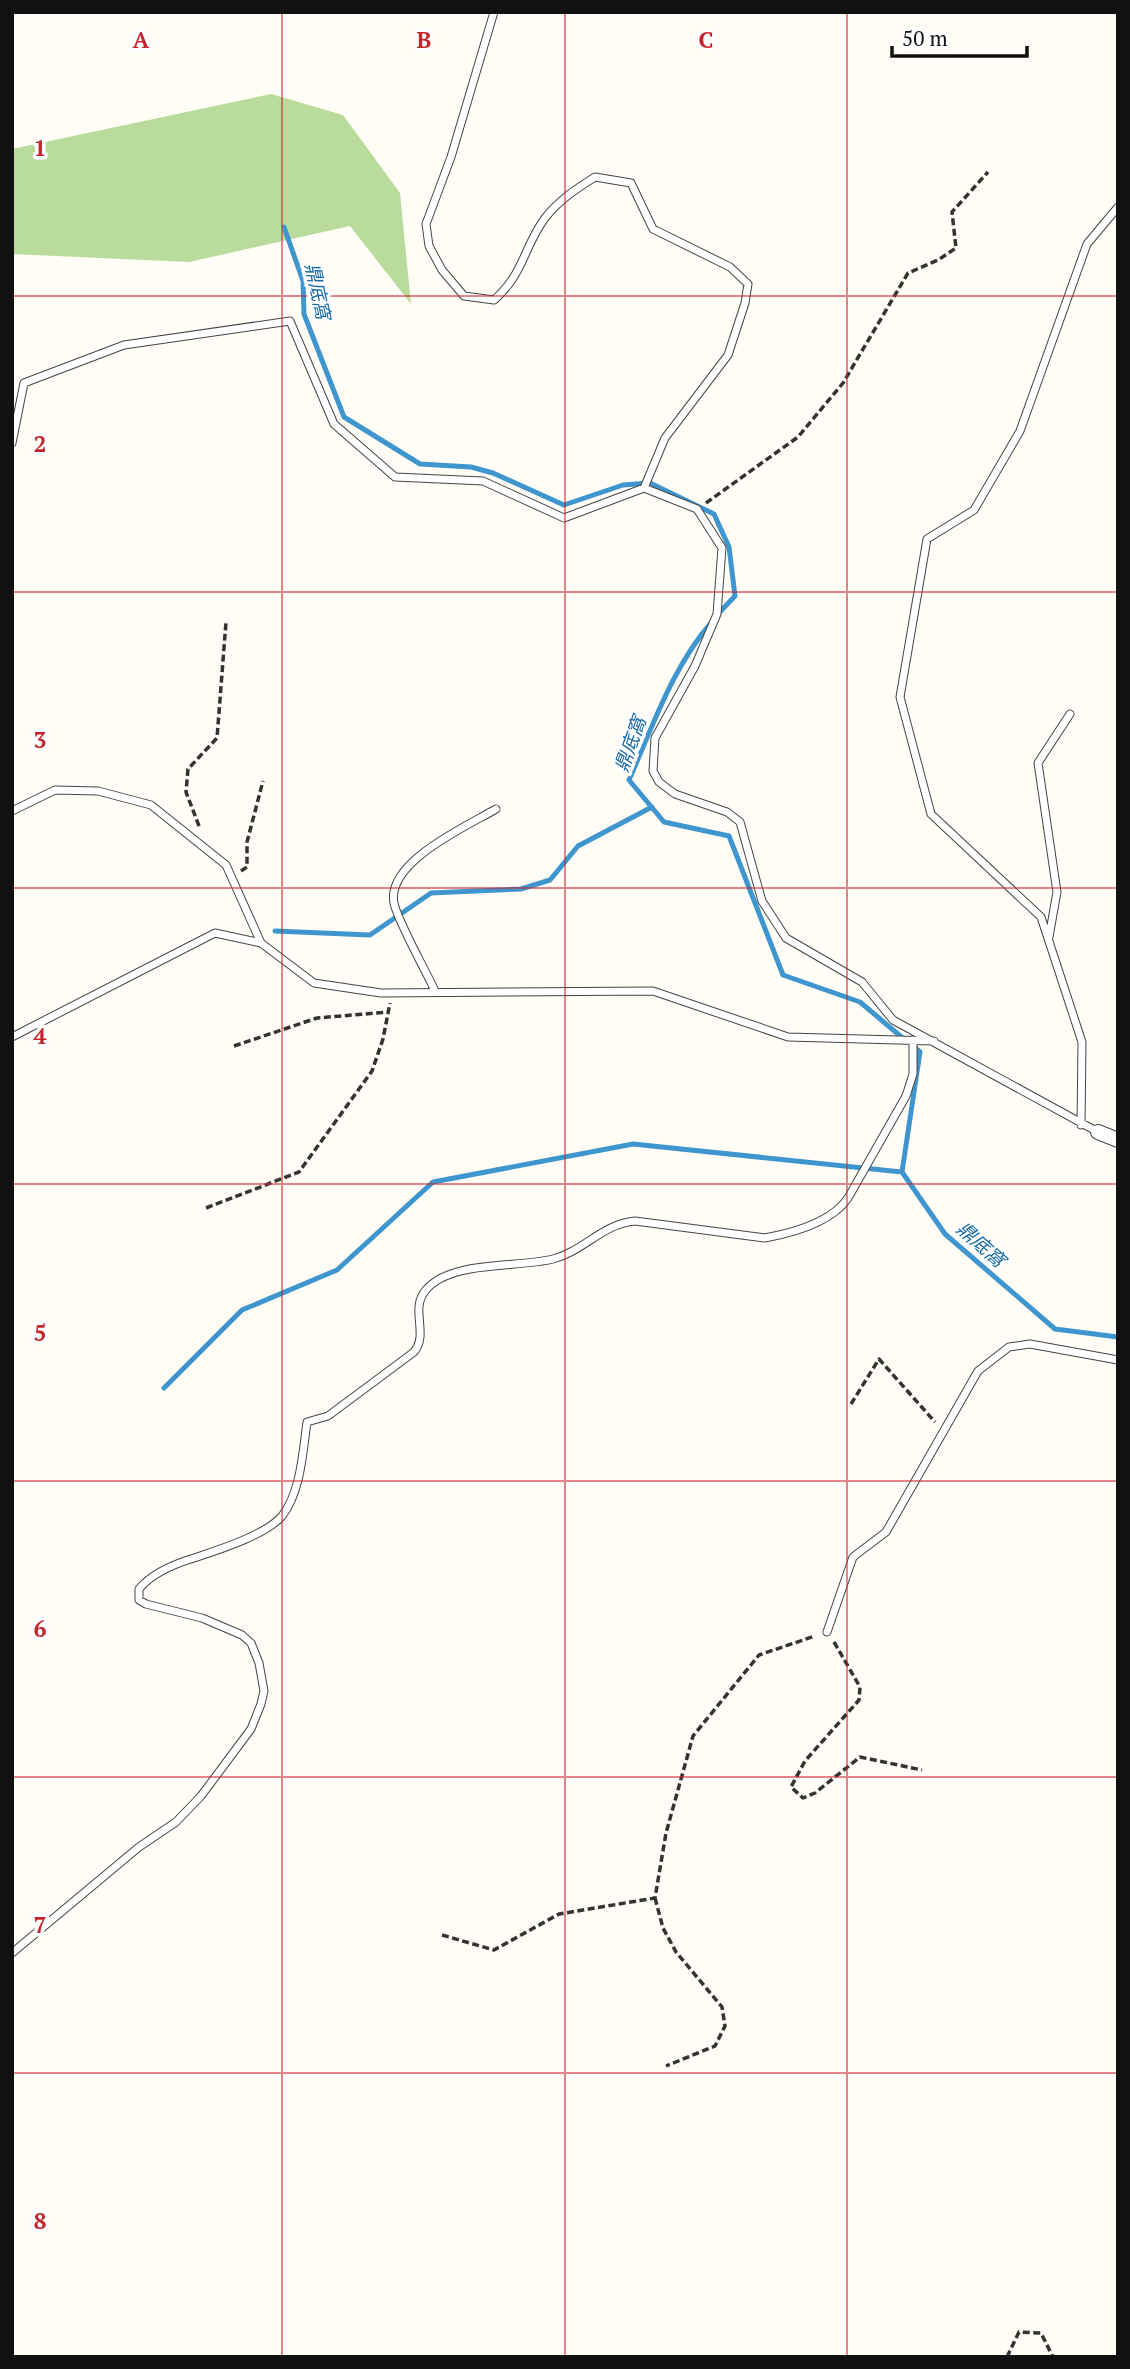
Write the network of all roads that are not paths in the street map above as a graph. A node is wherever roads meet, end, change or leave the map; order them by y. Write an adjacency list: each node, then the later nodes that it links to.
1 (494, 12): 4 (lane)
2 (1118, 207): 8 (lane)
3 (12, 443): 4 (lane)
4 (644, 488): 13 (lane)
5 (1070, 715): 8 (lane)
6 (496, 809): 10 (lane)
7 (12, 811): 9 (lane)
8 (1049, 940): 14 (lane)
9 (261, 943): 10 (lane); 11 (lane)
10 (435, 991): 12 (lane)
11 (12, 1037)
12 (913, 1041): 13 (lane); 19 (lane)
13 (935, 1041): 14 (lane)
14 (1081, 1125): 15 (lane)
15 (1098, 1132): 16 (street)
16 (1118, 1140)
17 (1118, 1360): 18 (lane)
18 (827, 1632)
19 (12, 1953)

